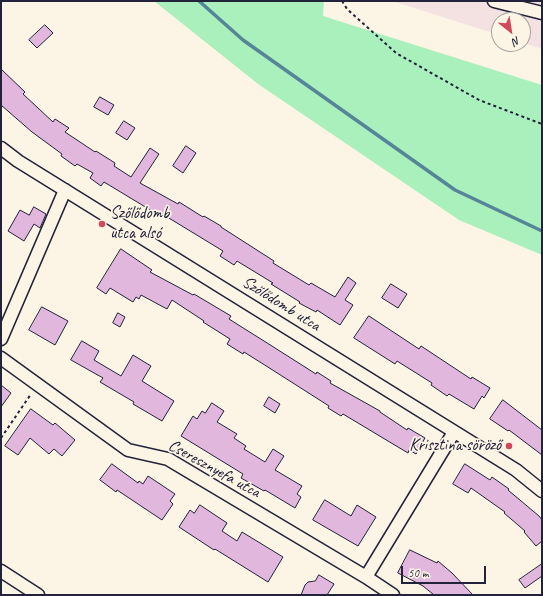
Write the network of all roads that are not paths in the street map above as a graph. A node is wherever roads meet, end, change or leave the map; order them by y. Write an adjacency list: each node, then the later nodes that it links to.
1 (494, 1): 2 (street)
2 (542, 13)
3 (1, 148): 4 (street, Szőlődomb utca)
4 (65, 190): 5 (street); 7 (street, Szőlődomb utca)
5 (1, 339)
6 (1, 358): 10 (street, Cseresznyefa utca)
7 (454, 432): 8 (street, Szőlődomb utca); 10 (street)
8 (542, 491)
9 (1, 571): 11 (street)
10 (366, 577): 12 (street, Cseresznyefa utca)
11 (38, 595)
12 (393, 595)

